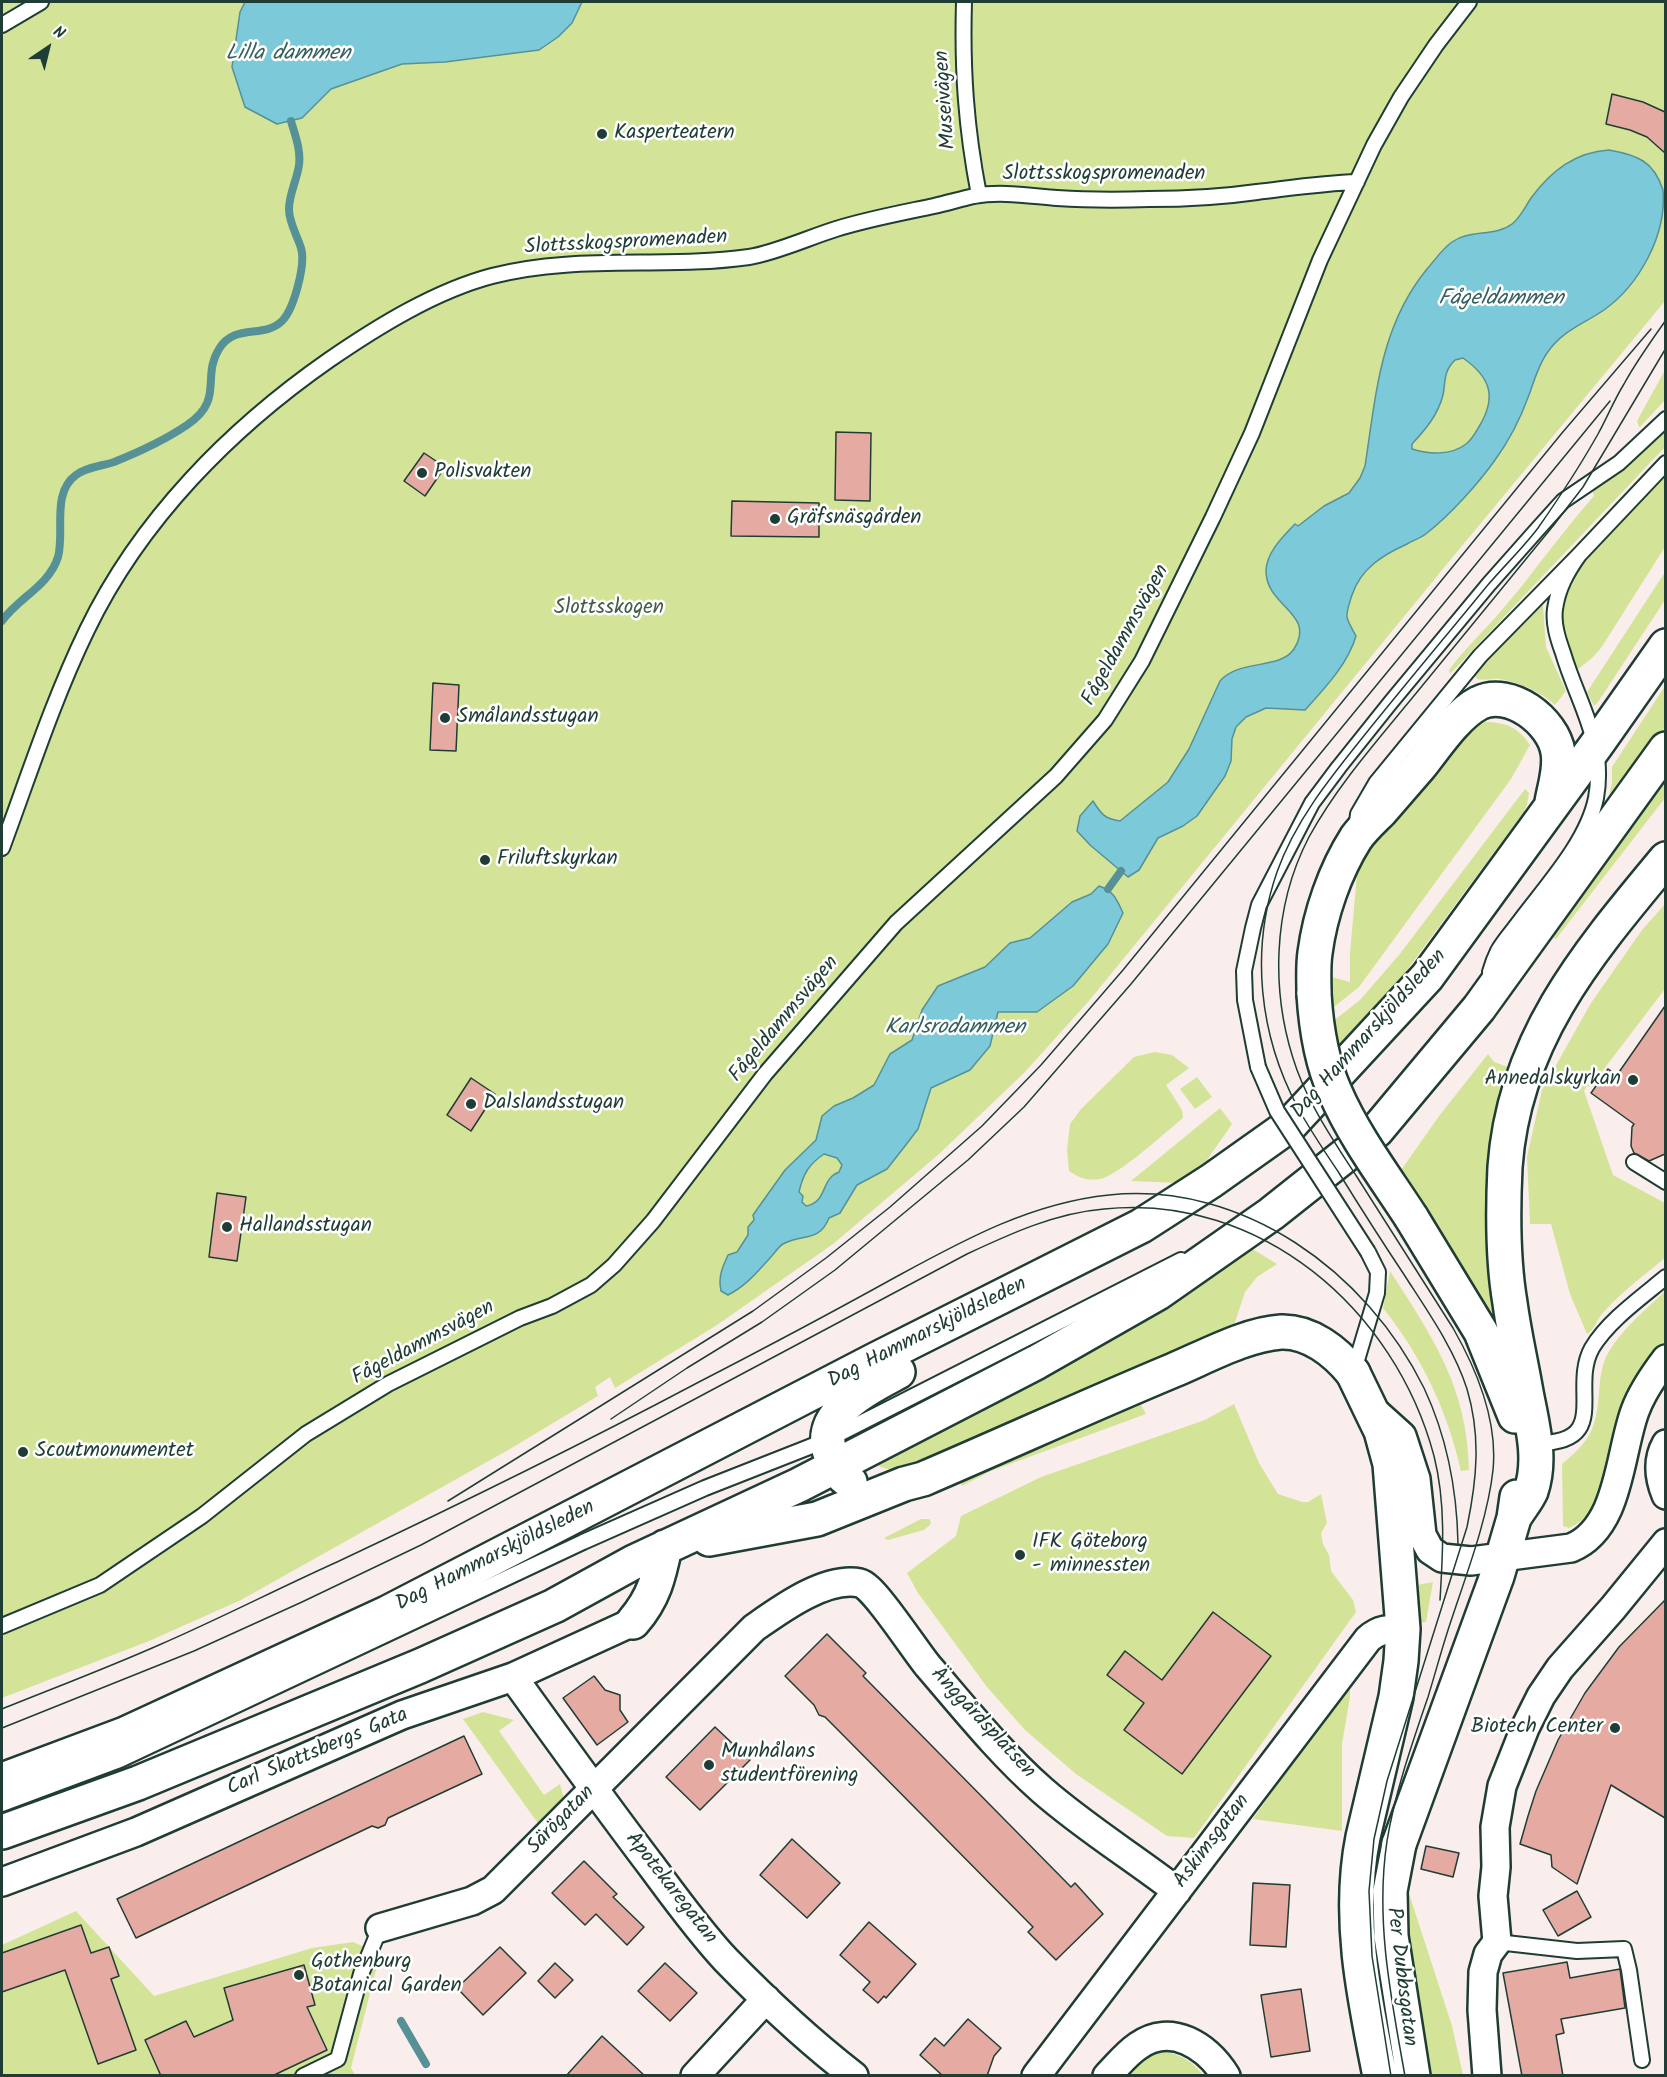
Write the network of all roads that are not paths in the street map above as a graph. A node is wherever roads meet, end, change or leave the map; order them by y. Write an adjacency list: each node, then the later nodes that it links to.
1 (41, 2): 4 (lane)
2 (964, 2): 6 (lane, Museivägen)
3 (1469, 2): 5 (lane)
4 (2, 25)
5 (1357, 182): 6 (lane, Slottsskogspromenaden); 35 (lane, Fågeldammsvägen)
6 (979, 195): 15 (lane, Slottsskogspromenaden)
7 (1665, 419): 23 (lane, bridge)
8 (1665, 463): 9 (lane)
9 (1579, 555): 11 (lane); 14 (lane)
10 (1665, 646): 11 (main road, Dag Hammarskjöldsleden)
11 (1597, 744): 13 (main road, Dag Hammarskjöldsleden); 17 (lane)
12 (1665, 749): 17 (main road)
13 (1551, 806): 14 (main road); 20 (main road, Dag Hammarskjöldsleden)
14 (1357, 836): 25 (main road, bridge)
15 (2, 848)
16 (1665, 859): 25 (main road)
17 (1479, 1008): 27 (main road)
18 (1634, 1162): 19 (lane)
19 (1665, 1182)
20 (1063, 1265): 27 (main road); 38 (main road, Dag Hammarskjöldsleden)
21 (1665, 1277): 25 (lane)
22 (1665, 1359): 32 (street)
23 (1353, 1373): 24 (main road, Per Dubbsgatan); 28 (main road, Per Dubbsgatan)
24 (1372, 1409): 32 (street); 36 (main road, Per Dubbsgatan)
25 (1528, 1443): 32 (main road, Per Dubbsgatan)
26 (1665, 1444): 29 (street)
27 (831, 1453): 28 (main road); 31 (main road); 40 (lane)
28 (904, 1484): 31 (main road)
29 (1665, 1495)
30 (1665, 1543): 45 (street)
31 (665, 1547): 34 (main road); 41 (main road)
32 (1503, 1557): 55 (main road, Per Dubbsgatan)
33 (862, 1583): 39 (street, Särögatan); 43 (street, Änggårdsplatsen)
34 (633, 1622): 37 (street, Carl Skottsbergs Gata)
35 (2, 1626)
36 (1403, 1629): 43 (street, Askimsgatan); 54 (main road, Per Dubbsgatan)
37 (513, 1677): 39 (street, Apotekaregatan); 42 (street, Carl Skottsbergs Gata)
38 (2, 1780)
39 (593, 1789): 44 (street, Särögatan); 46 (street, Apotekaregatan)
40 (2, 1804)
41 (2, 1832)
42 (2, 1881)
43 (1177, 1891): 51 (street, Askimsgatan)
44 (380, 1928): 48 (lane, Särögatan)
45 (1497, 1942): 47 (lane); 56 (street)
46 (765, 1999): 49 (street); 50 (street, Apotekaregatan)
47 (1642, 2060)
48 (303, 2076)
49 (695, 2076)
50 (854, 2076)
51 (1036, 2076)
52 (1107, 2076): 53 (street)
53 (1226, 2076)
54 (1380, 2076)
55 (1413, 2076)
56 (1487, 2076)

